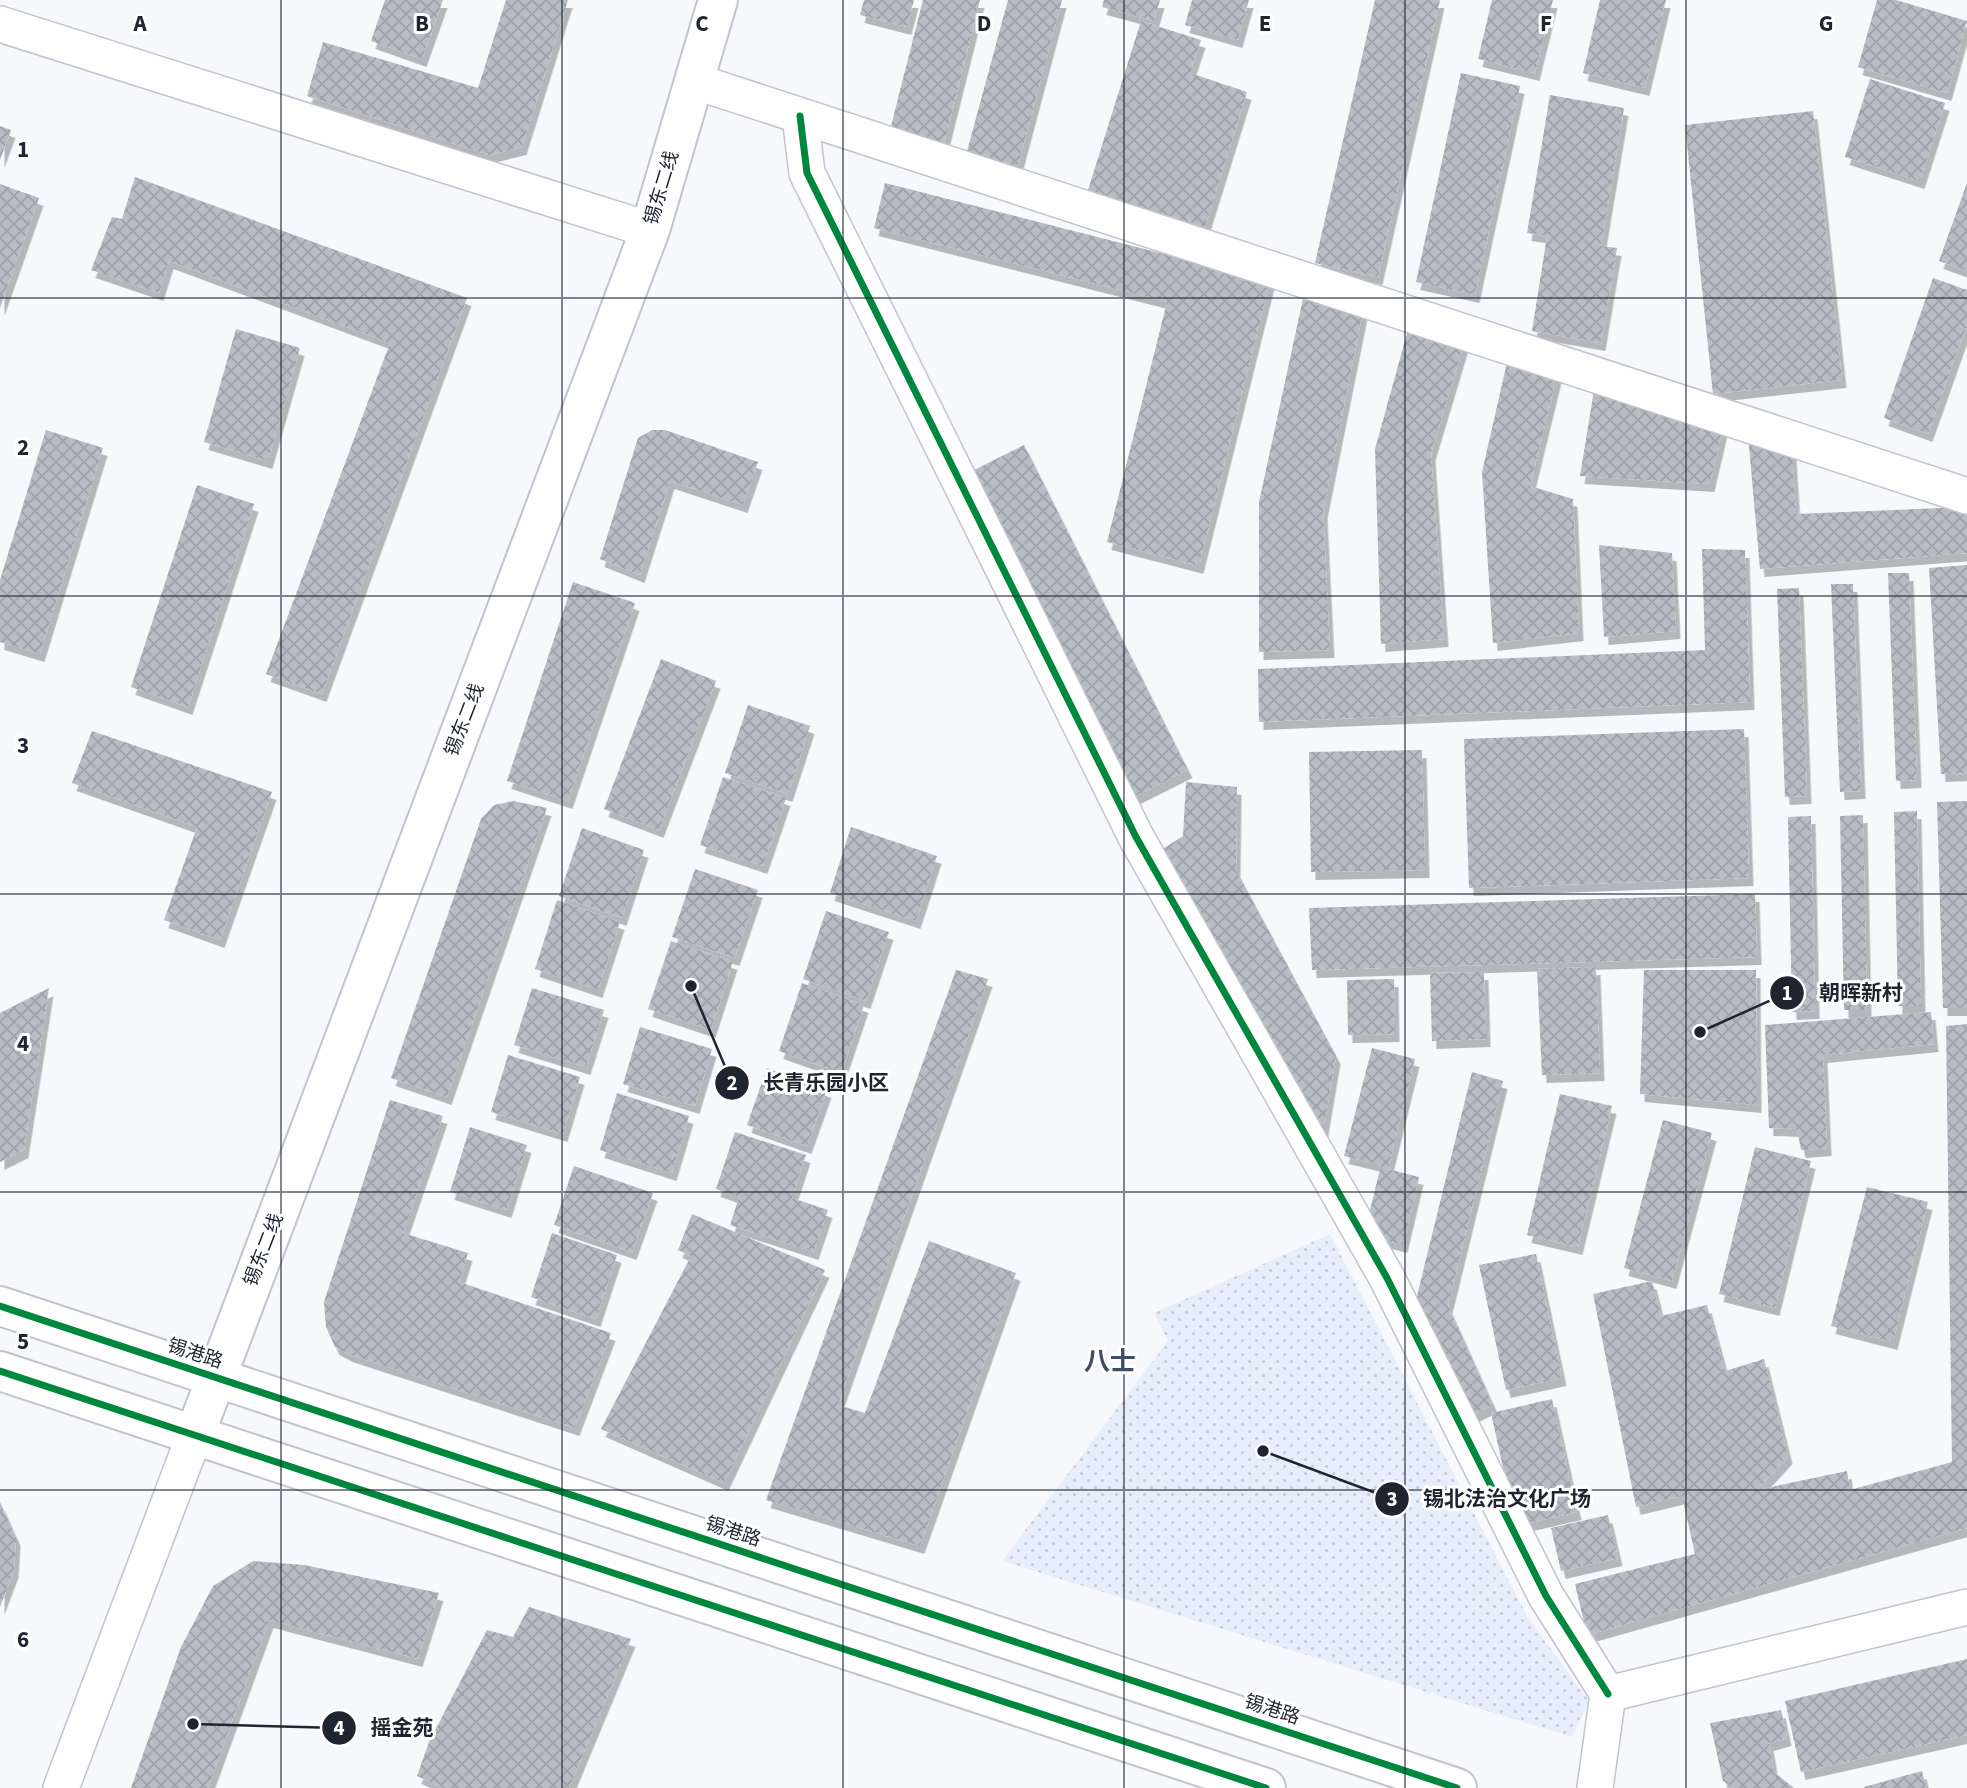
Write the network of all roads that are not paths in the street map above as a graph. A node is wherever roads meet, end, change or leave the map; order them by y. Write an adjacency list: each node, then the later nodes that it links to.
1 (718, 0): 3 (main road, 锡东二线)
2 (0, 24): 5 (street)
3 (694, 81): 4 (street); 5 (main road, 锡东二线)
4 (800, 116): 6 (street); 12 (street)
5 (650, 230): 9 (main road, 锡东二线)
6 (1967, 496)
7 (0, 1306): 9 (main road, 锡港路)
8 (0, 1371): 10 (main road)
9 (216, 1377): 10 (main road, 锡东二线); 15 (main road, 锡港路)
10 (195, 1434): 13 (street); 14 (main road)
11 (1967, 1608): 12 (street)
12 (1608, 1694): 16 (street)
13 (61, 1788)
14 (1266, 1788)
15 (1457, 1788)
16 (1595, 1788)

